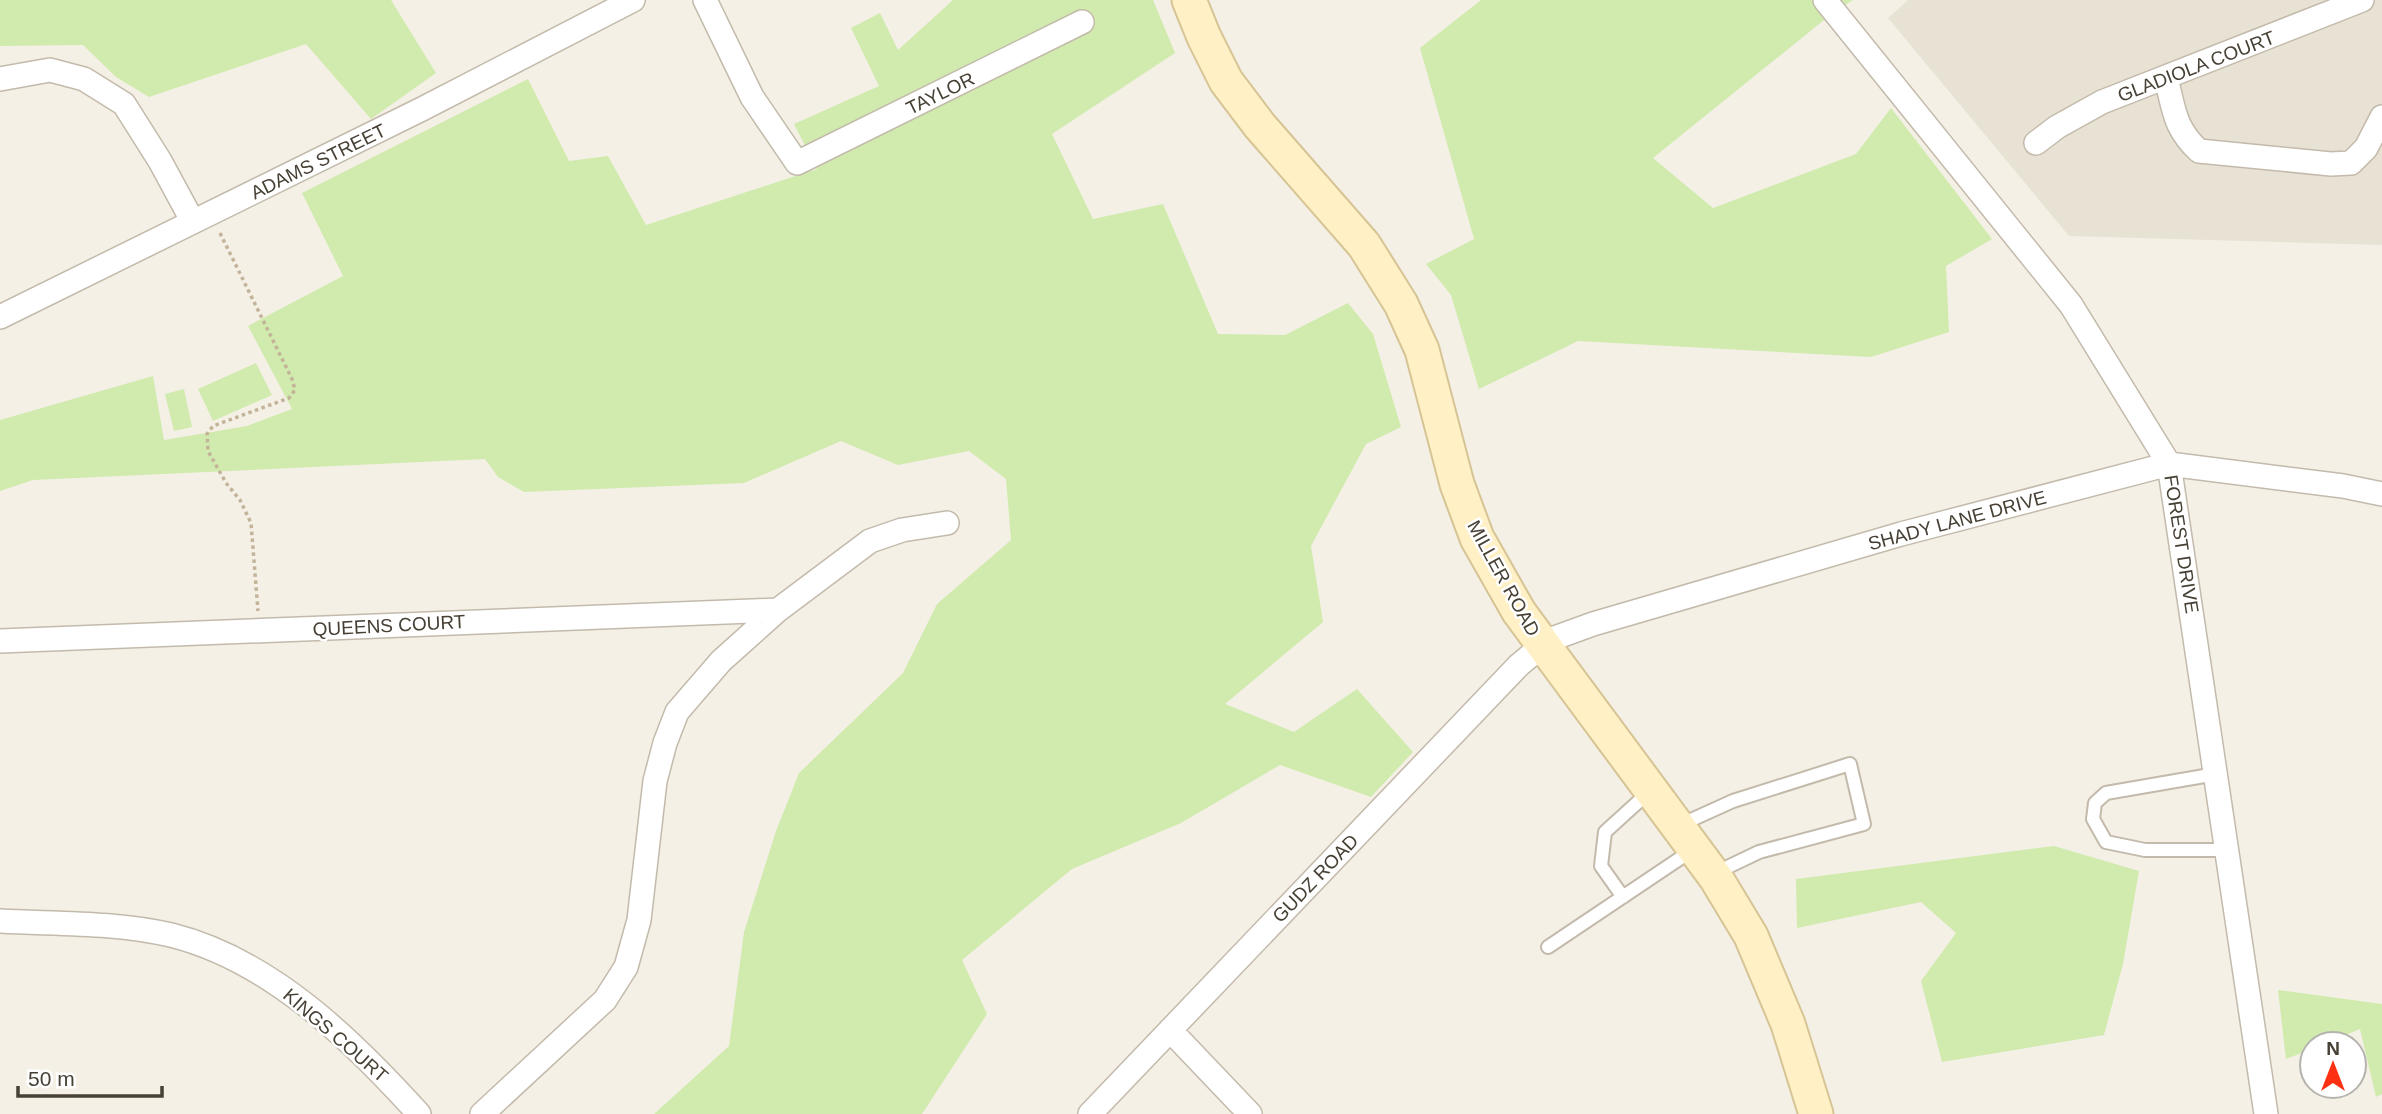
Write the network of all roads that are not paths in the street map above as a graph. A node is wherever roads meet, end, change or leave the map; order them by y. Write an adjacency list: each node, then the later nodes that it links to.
1 (633, 0): 11 (street, ADAMS STREET)
2 (705, 0): 6 (street, TAYLOR)
3 (1189, 0): 18 (street, MILLER ROAD)
4 (1825, 0): 13 (street, FOREST DRIVE)
5 (2362, 0): 7 (street, GLADIOLA COURT)
6 (1082, 22)
7 (2166, 78): 9 (street); 10 (street, GLADIOLA COURT)
8 (0, 79): 11 (street)
9 (2382, 117)
10 (2035, 143)
11 (201, 218): 12 (street, ADAMS STREET)
12 (0, 317)
13 (2169, 464): 14 (street, SHADY LANE DRIVE); 18 (street, SHADY LANE DRIVE); 19 (street, FOREST DRIVE)
14 (2382, 494)
15 (947, 523): 16 (street)
16 (778, 610): 17 (street, QUEENS COURT); 28 (street)
17 (0, 641)
18 (1542, 646): 20 (street, MILLER ROAD); 26 (street, GUDZ ROAD)
19 (2216, 774): 22 (street, FOREST DRIVE); 22 (lane)
20 (1651, 791): 21 (street, MILLER ROAD); 23 (lane)
21 (1695, 849): 21 (lane); 23 (lane); 31 (street, MILLER ROAD)
22 (2228, 850): 32 (street, FOREST DRIVE)
23 (1623, 897): 25 (lane)
24 (0, 921): 27 (street, KINGS COURT)
25 (1548, 947)
26 (1170, 1030): 29 (street, GUDZ ROAD); 30 (street)
27 (419, 1114)
28 (482, 1114)
29 (1090, 1114)
30 (1250, 1114)
31 (1816, 1114)
32 (2266, 1114)

